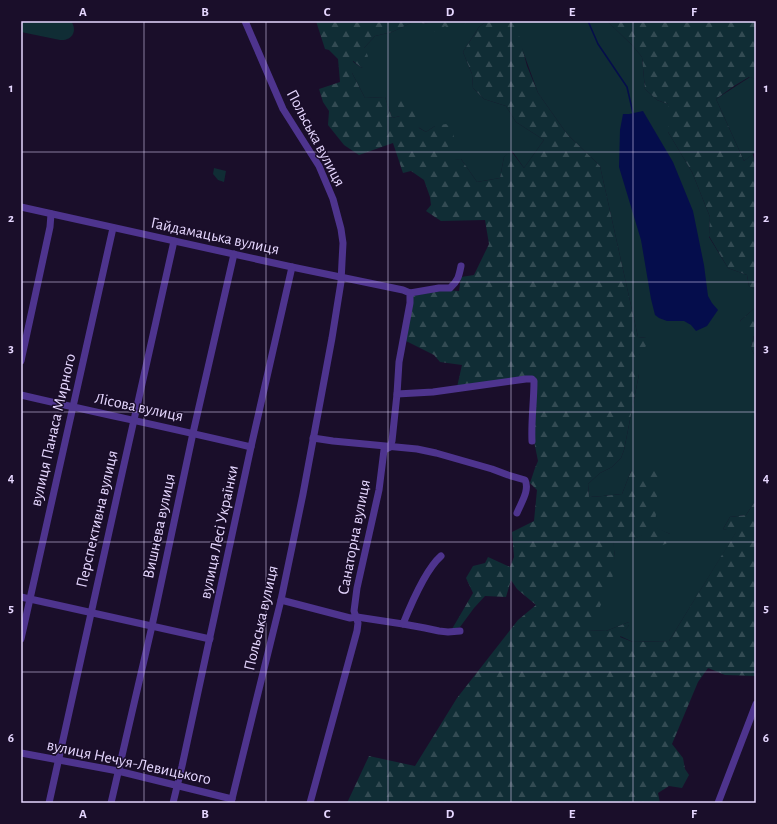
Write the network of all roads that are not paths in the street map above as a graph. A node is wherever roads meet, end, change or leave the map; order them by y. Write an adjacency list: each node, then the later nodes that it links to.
1 (245, 21): 9 (street, Польська вулиця)
2 (21, 207): 3 (street, Гайдамацька вулиця)
3 (51, 214): 4 (street, Гайдамацька вулиця); 11 (street)
4 (113, 228): 5 (street, Гайдамацька вулиця); 14 (street, вулиця Панаса Мирного)
5 (174, 241): 6 (street, Гайдамацька вулиця); 15 (street, Перспективна вулиця)
6 (234, 254): 8 (street, Гайдамацька вулиця); 16 (street, Вишнева вулиця)
7 (461, 266): 10 (street)
8 (292, 267): 9 (street, Гайдамацька вулиця); 20 (street, вулиця Лесі Українки)
9 (341, 277): 10 (street, Гайдамацька вулиця); 17 (street, Польська вулиця)
10 (406, 292): 13 (street, Санаторна вулиця)
11 (21, 361)
12 (21, 394): 14 (street, Лісова вулиця)
13 (397, 394): 18 (street); 19 (street, Санаторна вулиця)
14 (73, 407): 15 (street, Лісова вулиця); 24 (street, вулиця Панаса Мирного)
15 (134, 420): 16 (street, Лісова вулиця); 26 (street, Перспективна вулиця)
16 (193, 433): 20 (street, Лісова вулиця); 29 (street, Вишнева вулиця)
17 (313, 438): 19 (street); 25 (street, Польська вулиця)
18 (532, 441)
19 (390, 446): 21 (street); 27 (street, Санаторна вулиця)
20 (251, 447): 32 (street, вулиця Лесі Українки)
21 (517, 513)
22 (441, 556): 28 (street)
23 (21, 597): 24 (street)
24 (30, 599): 26 (street); 31 (street, вулиця Панаса Мирного)
25 (281, 600): 27 (street); 38 (street, Польська вулиця)
26 (91, 613): 29 (street); 35 (street, Перспективна вулиця)
27 (357, 617): 28 (street); 42 (street, Санаторна вулиця)
28 (403, 624): 30 (street)
29 (152, 626): 32 (street); 36 (street, Вишнева вулиця)
30 (460, 631)
31 (21, 639)
32 (210, 639): 37 (street, вулиця Лесі Українки)
33 (756, 704): 43 (street)
34 (21, 753): 35 (street, вулиця Нечуя-Левицького)
35 (59, 760): 36 (street, вулиця Нечуя-Левицького); 39 (street, Перспективна вулиця)
36 (118, 772): 37 (street, вулиця Нечуя-Левицького); 40 (street, Вишнева вулиця)
37 (177, 786): 38 (street, вулиця Нечуя-Левицького); 41 (street, вулиця Лесі Українки)
38 (231, 801)
39 (49, 803)
40 (111, 803)
41 (172, 803)
42 (310, 803)
43 (718, 803)

